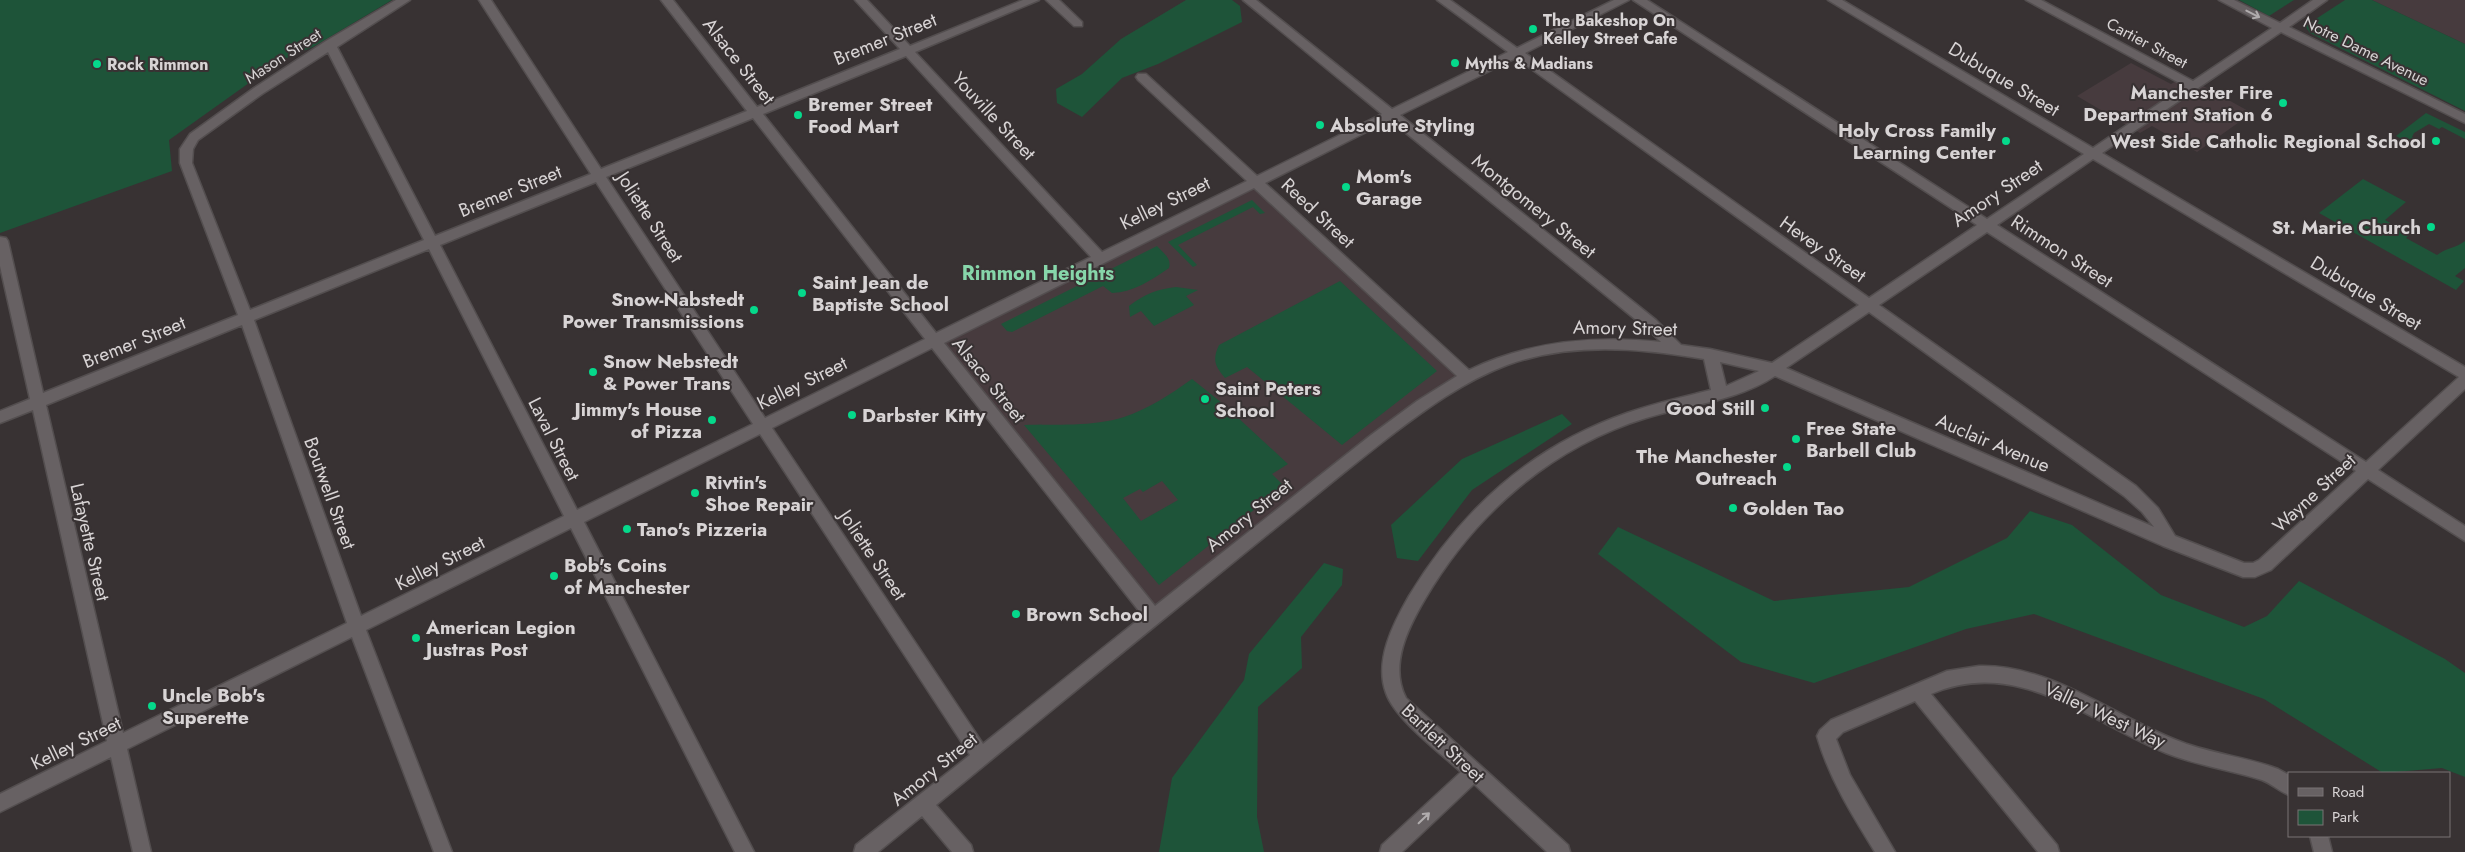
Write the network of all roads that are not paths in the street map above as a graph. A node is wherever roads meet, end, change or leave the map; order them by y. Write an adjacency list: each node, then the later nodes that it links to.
1 (404, 0): 17 (street, Mason Street)
2 (485, 0): 27 (street, Joliette Street)
3 (667, 0): 22 (street, Alsace Street)
4 (861, 0): 18 (street, Youville Street)
5 (1033, 0): 18 (street, Bremer Street)
6 (1052, 0): 15 (street)
7 (1250, 0): 23 (street, Montgomery Street)
8 (1443, 0): 19 (street, Hevey Street)
9 (1623, 0): 19 (street, Kelley Street)
10 (1639, 0): 29 (street, Rimmon Street)
11 (1834, 0): 26 (street, Dubuque Street)
12 (2032, 0): 21 (street, Cartier Street)
13 (2225, 0): 16 (street, Notre Dame Avenue, one-way to 16)
14 (2321, 0): 16 (street, Amory Street)
15 (1078, 24)
16 (2280, 27): 21 (street, Amory Street); 24 (street, Notre Dame Avenue)
17 (330, 44): 25 (street, Mason Street); 31 (street, Laval Street)
18 (908, 50): 22 (street, Bremer Street); 32 (street, Youville Street)
19 (1515, 53): 23 (street, Kelley Street); 33 (street, Hevey Street)
20 (1142, 78): 28 (street, Reed Street)
21 (2194, 86): 26 (street, Amory Street)
22 (755, 112): 27 (street, Bremer Street); 35 (street, Alsace Street)
23 (1390, 114): 28 (street, Kelley Street); 36 (street, Montgomery Street)
24 (2465, 119)
25 (186, 146): 34 (street, Boutwell Street)
26 (2092, 153): 29 (street, Amory Street); 39 (street, Dubuque Street)
27 (599, 175): 31 (street, Bremer Street); 45 (street, Joliette Street)
28 (1256, 181): 32 (street, Kelley Street); 40 (street, Reed Street)
29 (1986, 224): 33 (street, Amory Street); 46 (street, Rimmon Street)
30 (1, 241): 43 (street, Lafayette Street)
31 (431, 243): 34 (street, Bremer Street); 47 (street, Laval Street)
32 (1100, 258): 35 (street, Kelley Street)
33 (1869, 304): 38 (street, Amory Street); 49 (street, Hevey Street)
34 (246, 317): 43 (street, Bremer Street); 51 (street, Boutwell Street)
35 (933, 340): 45 (street, Kelley Street); 50 (street, Alsace Street)
36 (1676, 348): 37 (street, Amory Street); 40 (street, Amory Street)
37 (1710, 354): 38 (street, Amory Street); 42 (street)
38 (1773, 369): 42 (street, Bartlett Street); 49 (street, Auclair Avenue)
39 (2465, 374)
40 (1467, 377): 50 (street, Amory Street)
41 (2465, 380): 46 (street, Wayne Street)
42 (1719, 394): 55 (street, Bartlett Street)
43 (37, 402): 44 (street, Bremer Street); 53 (street, Lafayette Street)
44 (0, 416)
45 (762, 425): 47 (street, Kelley Street); 54 (street, Joliette Street)
46 (2367, 471): 48 (street, Rimmon Street); 49 (street, Wayne Street)
47 (573, 519): 51 (street, Kelley Street); 62 (street, Laval Street)
48 (2465, 534)
49 (2169, 541)
50 (1154, 617): 54 (street, Amory Street)
51 (356, 627): 53 (street, Kelley Street); 61 (street, Boutwell Street)
52 (1918, 691): 56 (street, Valley West Way); 67 (street, Valley West Way); 68 (street)
53 (117, 745): 57 (street, Kelley Street); 60 (street, Lafayette Street)
54 (981, 756): 58 (street, Amory Street)
55 (1473, 772): 65 (street, one-way to 55); 66 (street, Bartlett Street)
56 (2288, 786)
57 (0, 803)
58 (923, 804): 63 (street, Amory Street); 64 (street)
59 (2320, 837): 69 (street)
60 (142, 852)
61 (443, 852)
62 (745, 852)
63 (863, 852)
64 (964, 852)
65 (1389, 852)
66 (1561, 852)
67 (1886, 852)
68 (2050, 852)
69 (2323, 852)

